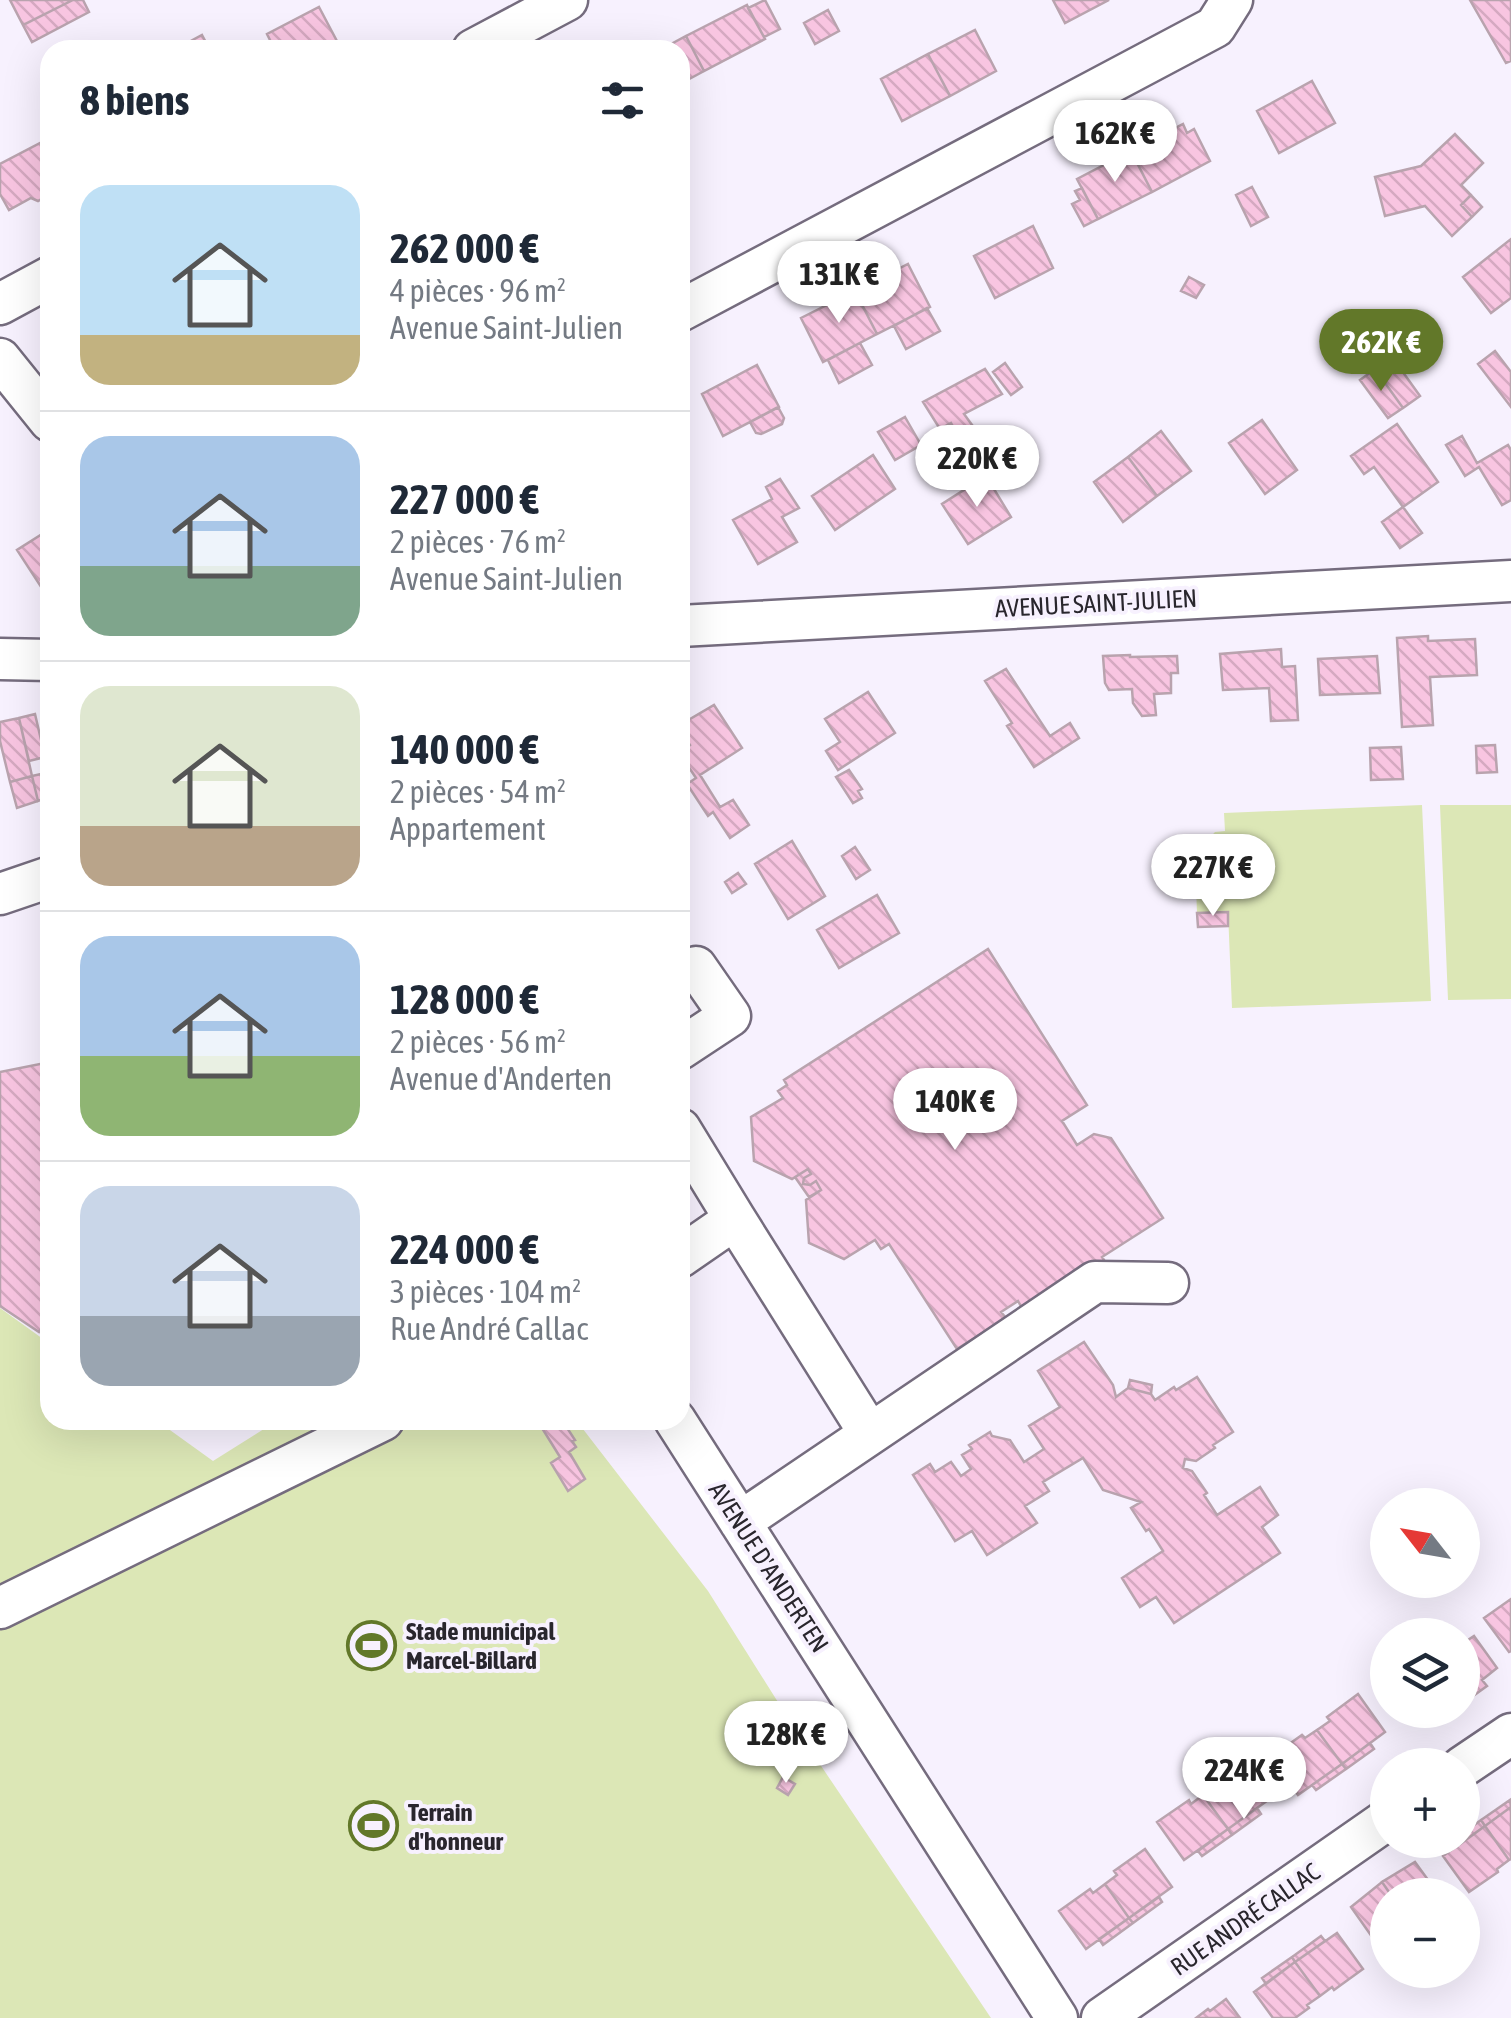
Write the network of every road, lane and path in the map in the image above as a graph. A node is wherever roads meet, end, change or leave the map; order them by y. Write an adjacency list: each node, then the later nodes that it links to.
1 (567, 0): 3 (street)
2 (1232, 0): 6 (street)
3 (492, 40)
4 (40, 282): 5 (street)
5 (0, 304)
6 (690, 306)
7 (0, 359): 8 (street)
8 (40, 409)
9 (1511, 580): 10 (street, AVENUE SAINT-JULIEN)
10 (690, 625)
11 (0, 659): 12 (street)
12 (40, 660)
13 (40, 880): 14 (street)
14 (0, 894)
15 (690, 970): 16 (street)
16 (690, 1042)
17 (690, 1145): 18 (street)
18 (735, 1219): 19 (street); 23 (street)
19 (690, 1250)
20 (1168, 1283): 23 (street)
21 (363, 1430): 25 (street)
22 (681, 1430): 24 (street, AVENUE D'ANDERTEN)
23 (870, 1434): 24 (street)
24 (740, 1522): 29 (street, AVENUE D'ANDERTEN)
25 (0, 1608)
26 (1511, 1734): 27 (street)
27 (1480, 1755)
28 (1370, 1832): 30 (street, RUE ANDRÉ CALLAC)
29 (1057, 2018)
30 (1102, 2018)

